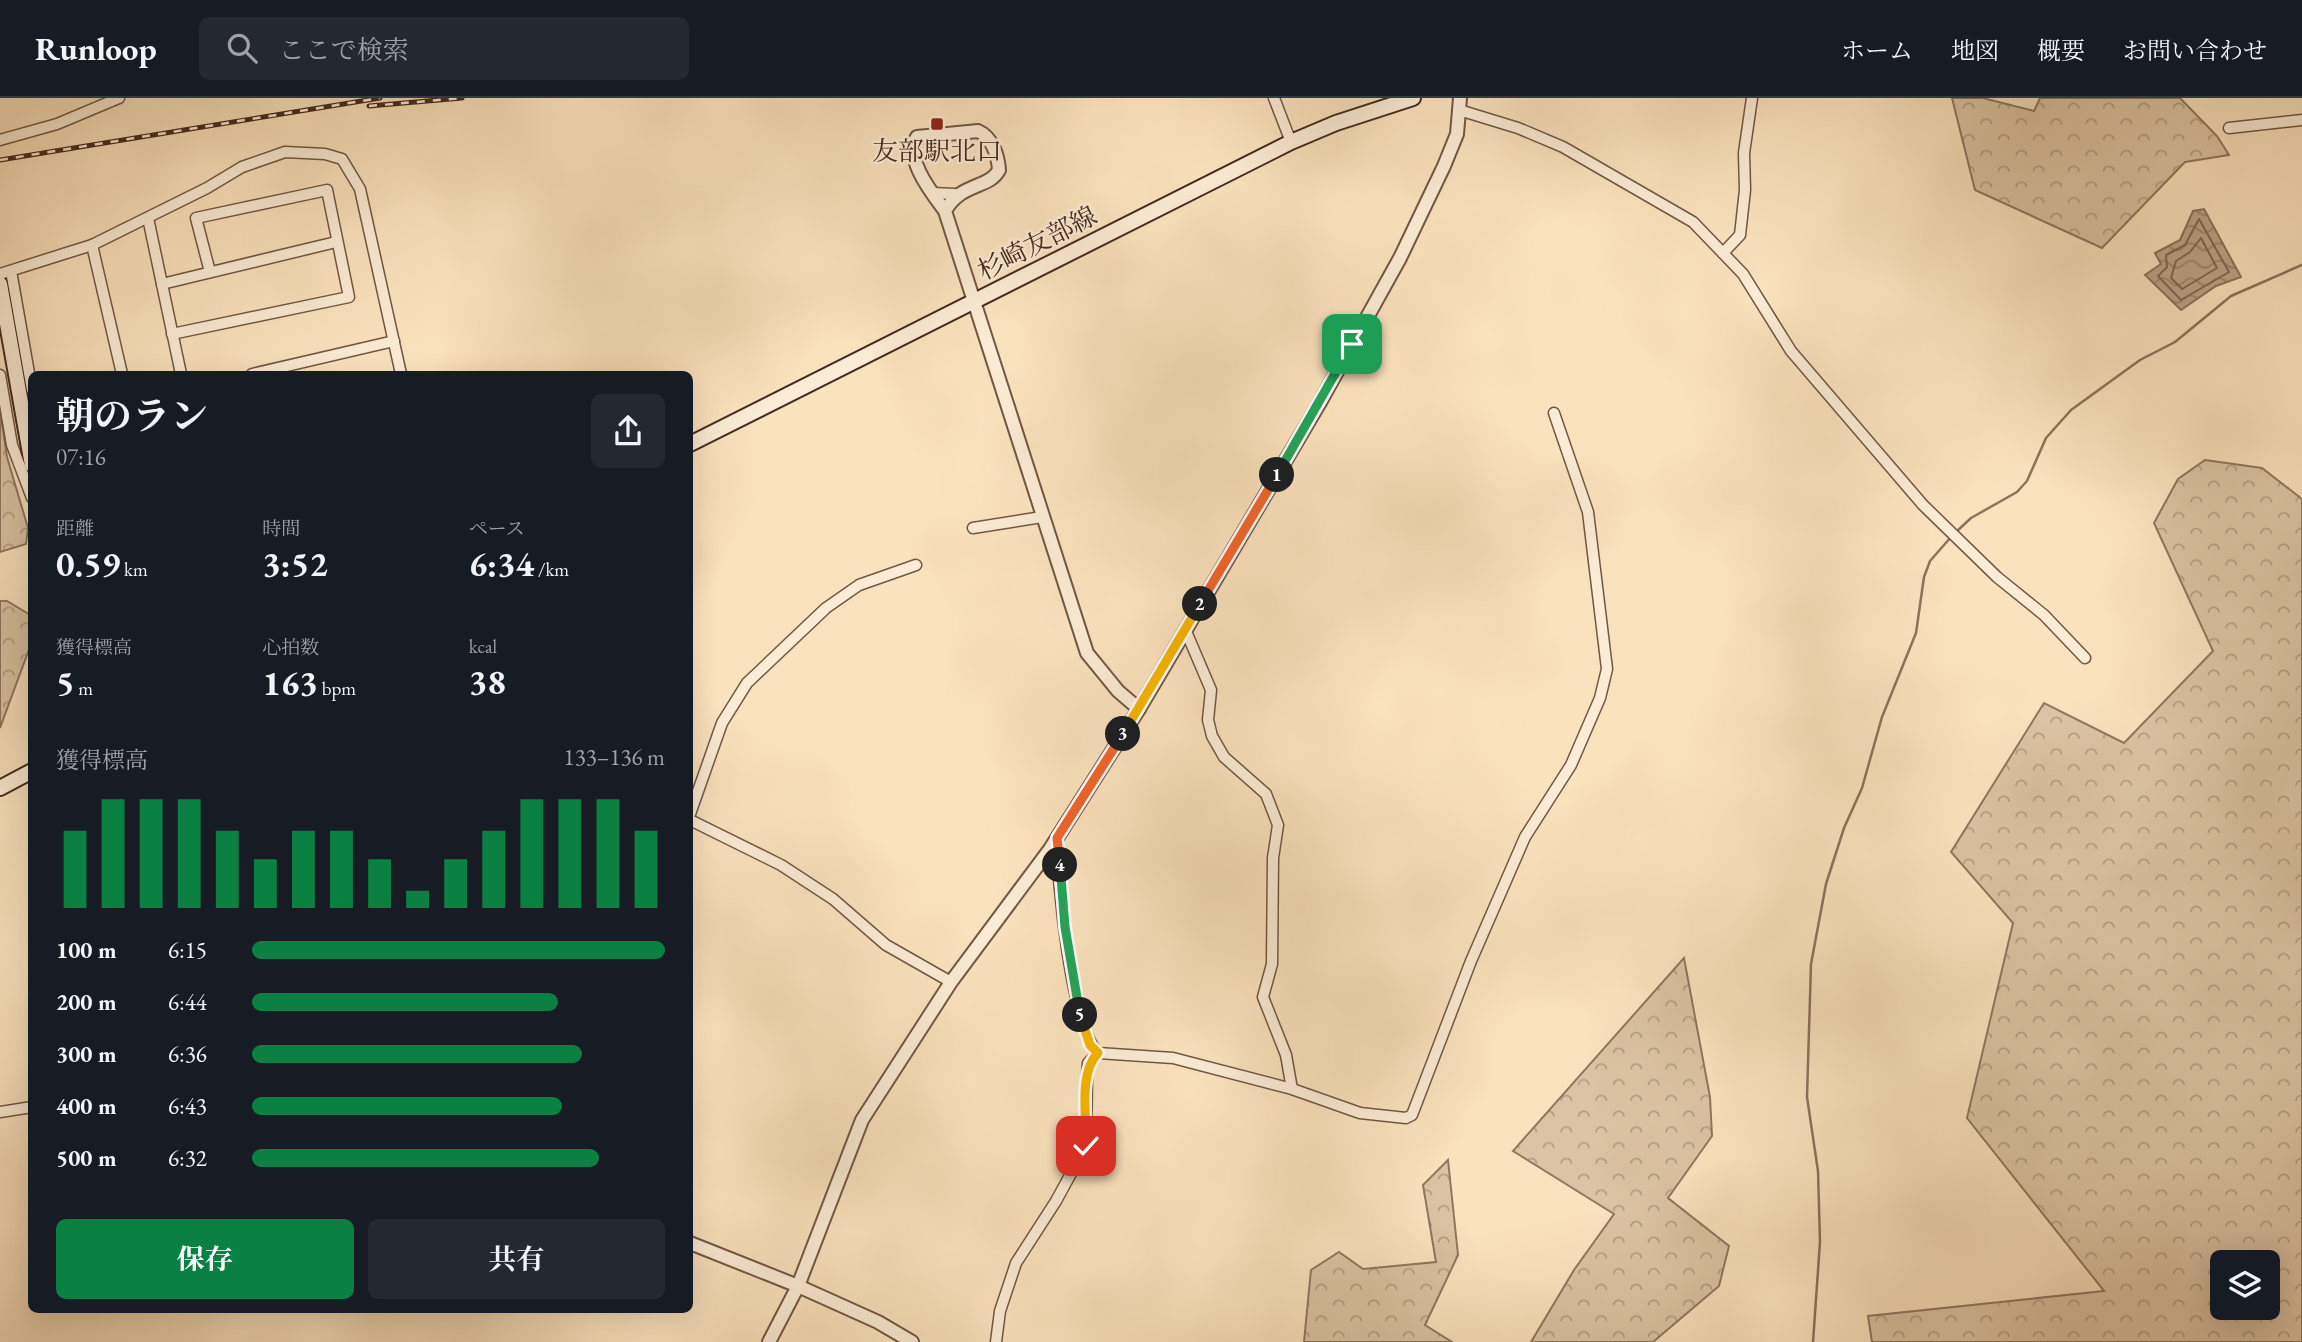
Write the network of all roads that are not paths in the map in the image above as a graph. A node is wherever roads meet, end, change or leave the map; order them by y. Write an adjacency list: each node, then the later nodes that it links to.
1 (119, 98): 8 (street)
2 (1274, 98): 9 (street)
3 (1413, 98): 9 (main road, 杉崎友部線)
4 (1752, 98): 16 (street)
5 (1460, 104): 16 (street); 38 (street)
6 (2302, 120): 7 (street)
7 (2229, 128)
8 (0, 140)
9 (1291, 142): 22 (main road, 杉崎友部線)
10 (932, 193): 11 (street); 11 (street); 12 (street)
11 (955, 194): 12 (street)
12 (945, 211): 22 (street)
13 (148, 218): 15 (street); 21 (street); 24 (street)
14 (336, 242): 18 (street); 18 (street); 23 (street)
15 (92, 246): 17 (street); 26 (street)
16 (1723, 253): 39 (street)
17 (11, 271): 19 (street); 25 (street)
18 (210, 272): 21 (street)
19 (0, 274)
20 (0, 284): 33 (main road)
21 (162, 284): 23 (street)
22 (974, 303): 32 (main road, 杉崎友部線); 35 (street)
23 (172, 334): 27 (street)
24 (394, 341): 28 (street); 29 (street)
25 (29, 371)
26 (121, 371)
27 (180, 371)
28 (264, 371)
29 (400, 371)
30 (0, 374): 34 (street)
31 (1554, 413): 48 (street)
32 (693, 443)
33 (28, 446)
34 (28, 487)
35 (1042, 517): 36 (street); 40 (street)
36 (973, 528)
37 (916, 565): 43 (street)
38 (1185, 629): 40 (street); 48 (street)
39 (2085, 658)
40 (1139, 709): 45 (street)
41 (28, 773): 42 (main road)
42 (0, 788)
43 (693, 805)
44 (693, 821): 46 (street)
45 (1057, 838): 46 (street); 47 (street)
46 (951, 982): 52 (street)
47 (1098, 1053): 48 (street); 55 (street)
48 (1292, 1090)
49 (28, 1108): 50 (street)
50 (0, 1112)
51 (693, 1244): 52 (street)
52 (799, 1286): 53 (street); 54 (street)
53 (769, 1342)
54 (912, 1342)
55 (996, 1342)

